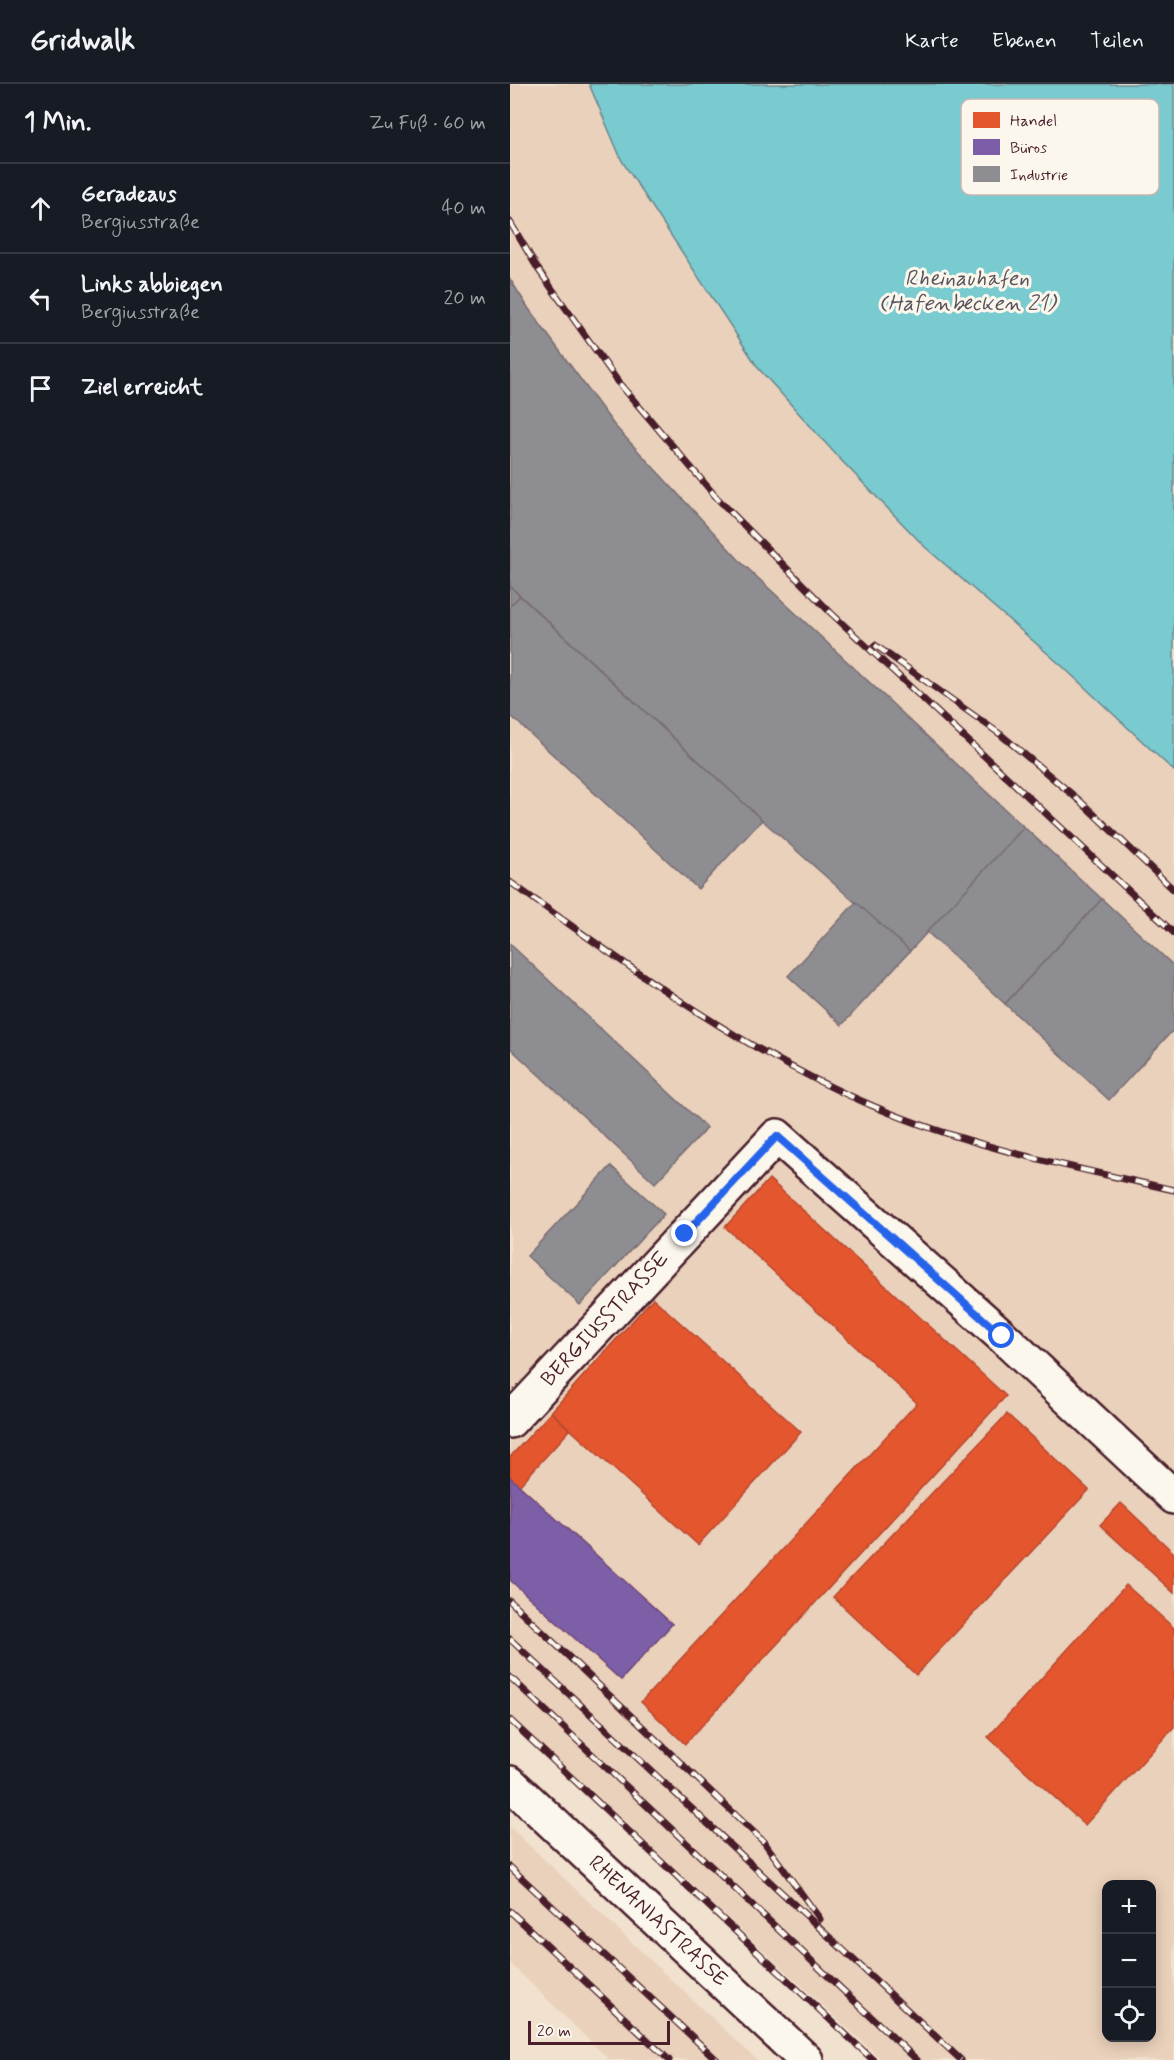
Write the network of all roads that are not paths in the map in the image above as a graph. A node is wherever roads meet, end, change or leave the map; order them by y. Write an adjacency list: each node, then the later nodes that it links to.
1 (510, 1420): 2 (street, BERGIUSSTRASSE)
2 (1174, 1497)
3 (510, 1783): 4 (street, RHENANIASTRASSE)
4 (806, 2060)

